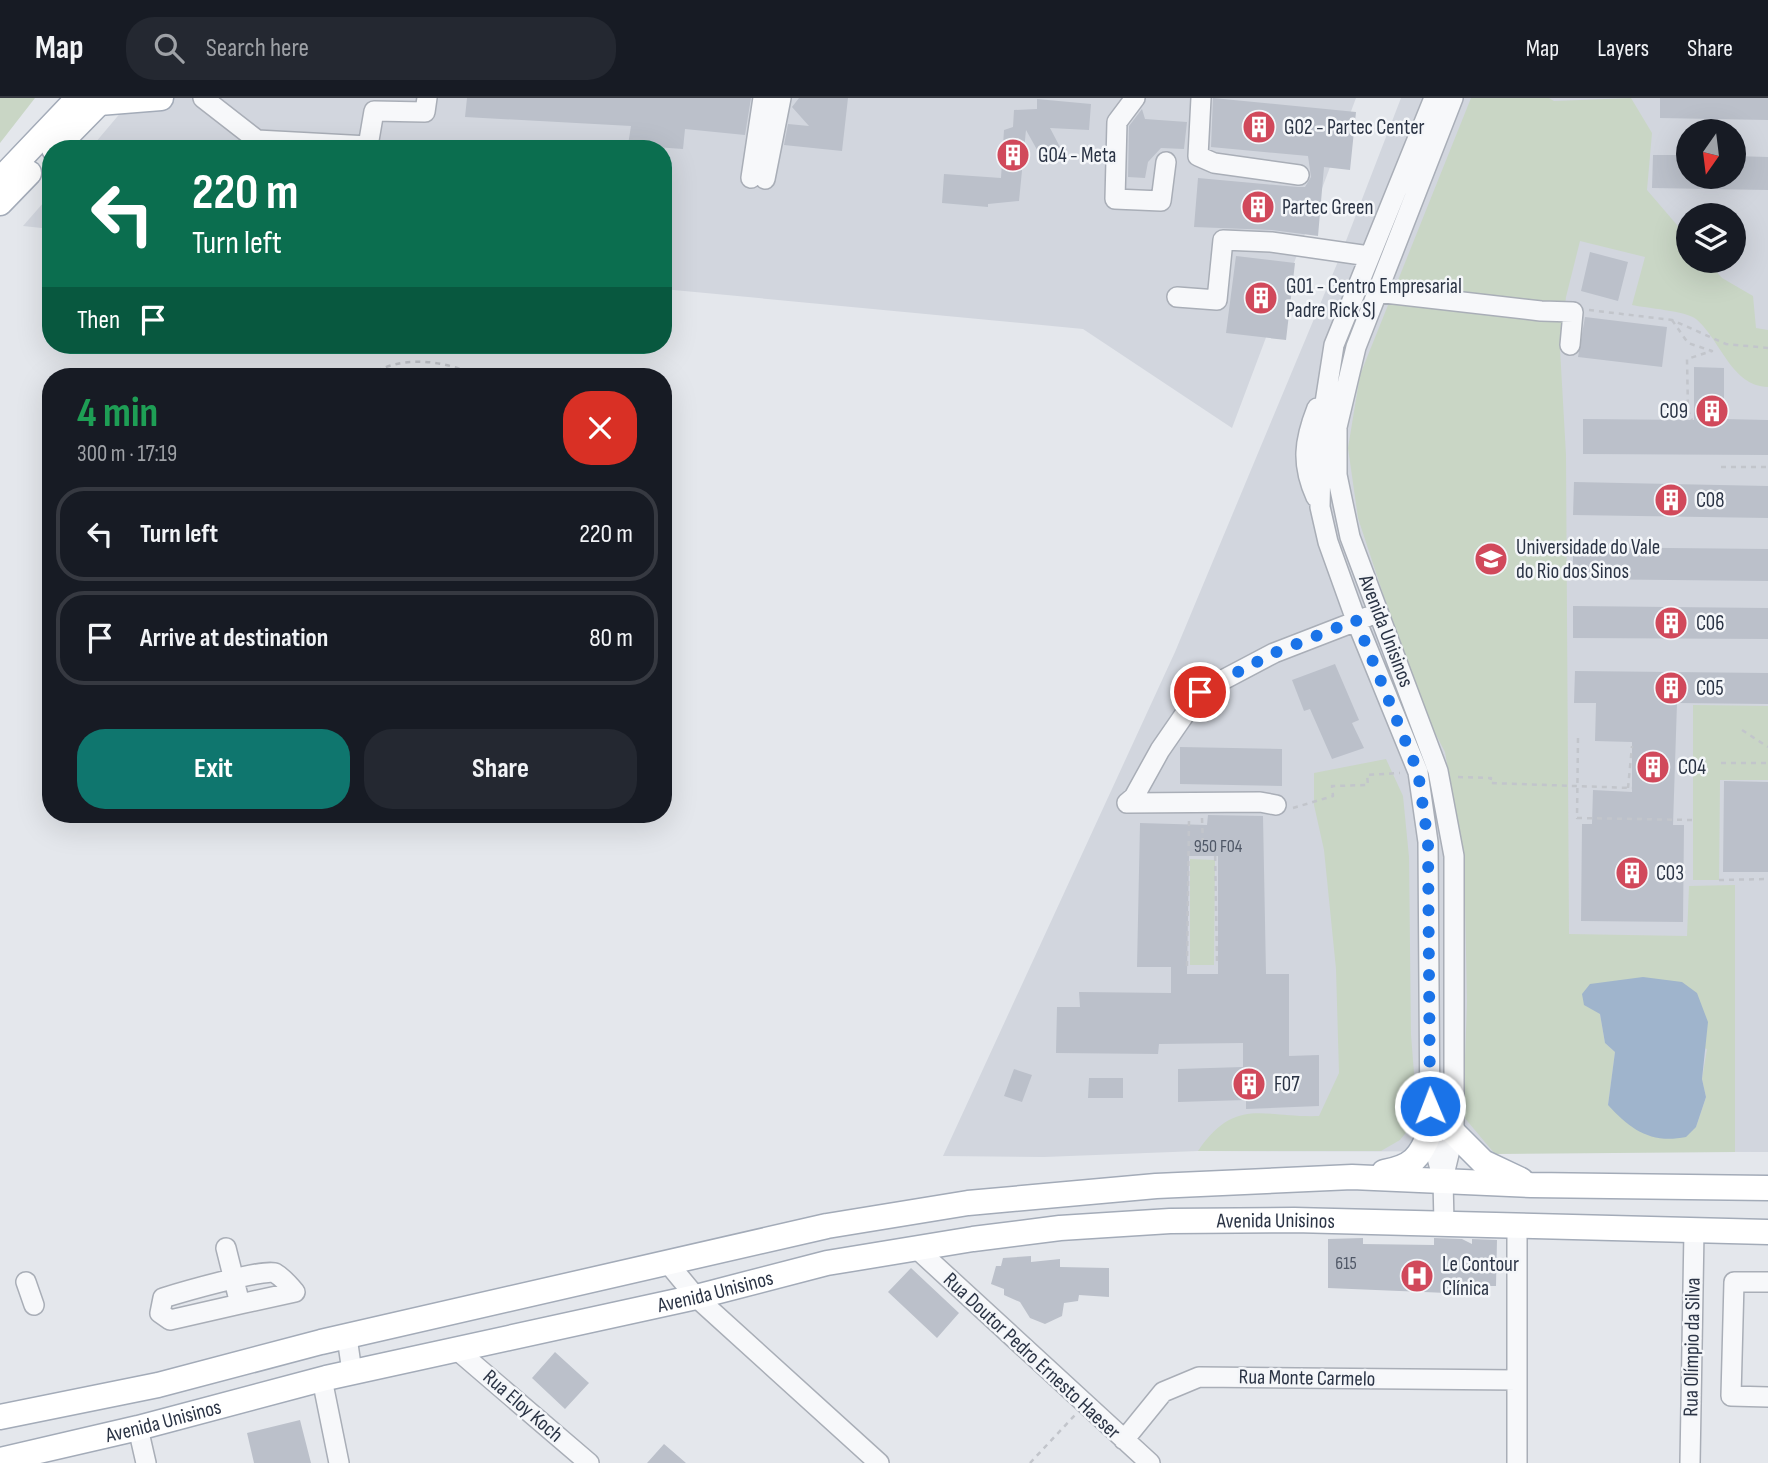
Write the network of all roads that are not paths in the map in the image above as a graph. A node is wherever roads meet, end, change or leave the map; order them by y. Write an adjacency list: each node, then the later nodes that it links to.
1 (203, 98): 14 (street)
2 (427, 98): 11 (street)
3 (763, 98): 4 (street)
4 (781, 98)
5 (1135, 98): 18 (street)
6 (1201, 98): 19 (street)
7 (1434, 98): 22 (street, Avenida Unisinos)
8 (1453, 98): 23 (street, Avenida Unisinos)
9 (156, 99): 10 (main road)
10 (94, 100): 12 (main road); 13 (main road)
11 (392, 105): 15 (street)
12 (47, 140)
13 (60, 140)
14 (257, 140)
15 (369, 140)
16 (42, 144): 20 (main road)
17 (42, 160): 21 (main road)
18 (1166, 162)
19 (1298, 175)
20 (0, 180)
21 (0, 202)
22 (1369, 256): 24 (street); 27 (street, Avenida Unisinos)
23 (1376, 292): 25 (street); 26 (street, Avenida Unisinos)
24 (1177, 297)
25 (1570, 345)
26 (1378, 614): 27 (street); 29 (street, Avenida Unisinos)
27 (1356, 620): 28 (street); 29 (street, Avenida Unisinos)
28 (1283, 807)
29 (1442, 1133): 30 (main road); 31 (street, Avenida Unisinos); 32 (main road)
30 (1352, 1177): 31 (main road, Avenida Unisinos); 34 (main road, Avenida Unisinos)
31 (1443, 1180): 32 (main road, Avenida Unisinos); 37 (street, Avenida Unisinos)
32 (1531, 1185): 33 (main road, Avenida Unisinos)
33 (1571, 1185): 35 (main road, Avenida Unisinos); 38 (main road)
34 (1156, 1186): 36 (main road); 43 (main road, Avenida Unisinos)
35 (1768, 1188)
36 (1170, 1221): 37 (main road, Avenida Unisinos); 42 (main road, Avenida Unisinos)
37 (1444, 1223): 38 (main road, Avenida Unisinos)
38 (1517, 1224): 39 (main road, Avenida Unisinos); 54 (street)
39 (1694, 1231): 40 (main road, Avenida Unisinos); 66 (street, Rua Olímpio da Silva)
40 (1768, 1232)
41 (226, 1248): 44 (street)
42 (915, 1248): 47 (main road, Avenida Unisinos); 58 (street, Rua Doutor Pedro Ernesto Haeser)
43 (667, 1262): 47 (street); 50 (main road, Avenida Unisinos)
44 (234, 1279): 48 (street); 48 (street); 48 (street)
45 (26, 1282): 49 (street)
46 (1768, 1282): 55 (street)
47 (696, 1297): 51 (main road, Avenida Unisinos); 63 (street)
48 (240, 1304)
49 (34, 1305)
50 (347, 1337): 52 (street); 56 (main road, Avenida Unisinos)
51 (457, 1350): 52 (main road, Avenida Unisinos); 62 (street, Rua Eloy Koch)
52 (352, 1372): 53 (main road, Avenida Unisinos)
53 (322, 1379): 57 (main road, Avenida Unisinos); 61 (street)
54 (1517, 1380): 58 (street, Rua Monte Carmelo); 65 (street)
55 (1768, 1397)
56 (0, 1418)
57 (138, 1428): 59 (main road, Avenida Unisinos); 60 (street)
58 (1124, 1440): 64 (street, Rua Doutor Pedro Ernesto Haeser)
59 (0, 1460)
60 (146, 1463)
61 (339, 1463)
62 (589, 1463)
63 (879, 1463)
64 (1150, 1463)
65 (1517, 1463)
66 (1690, 1463)

